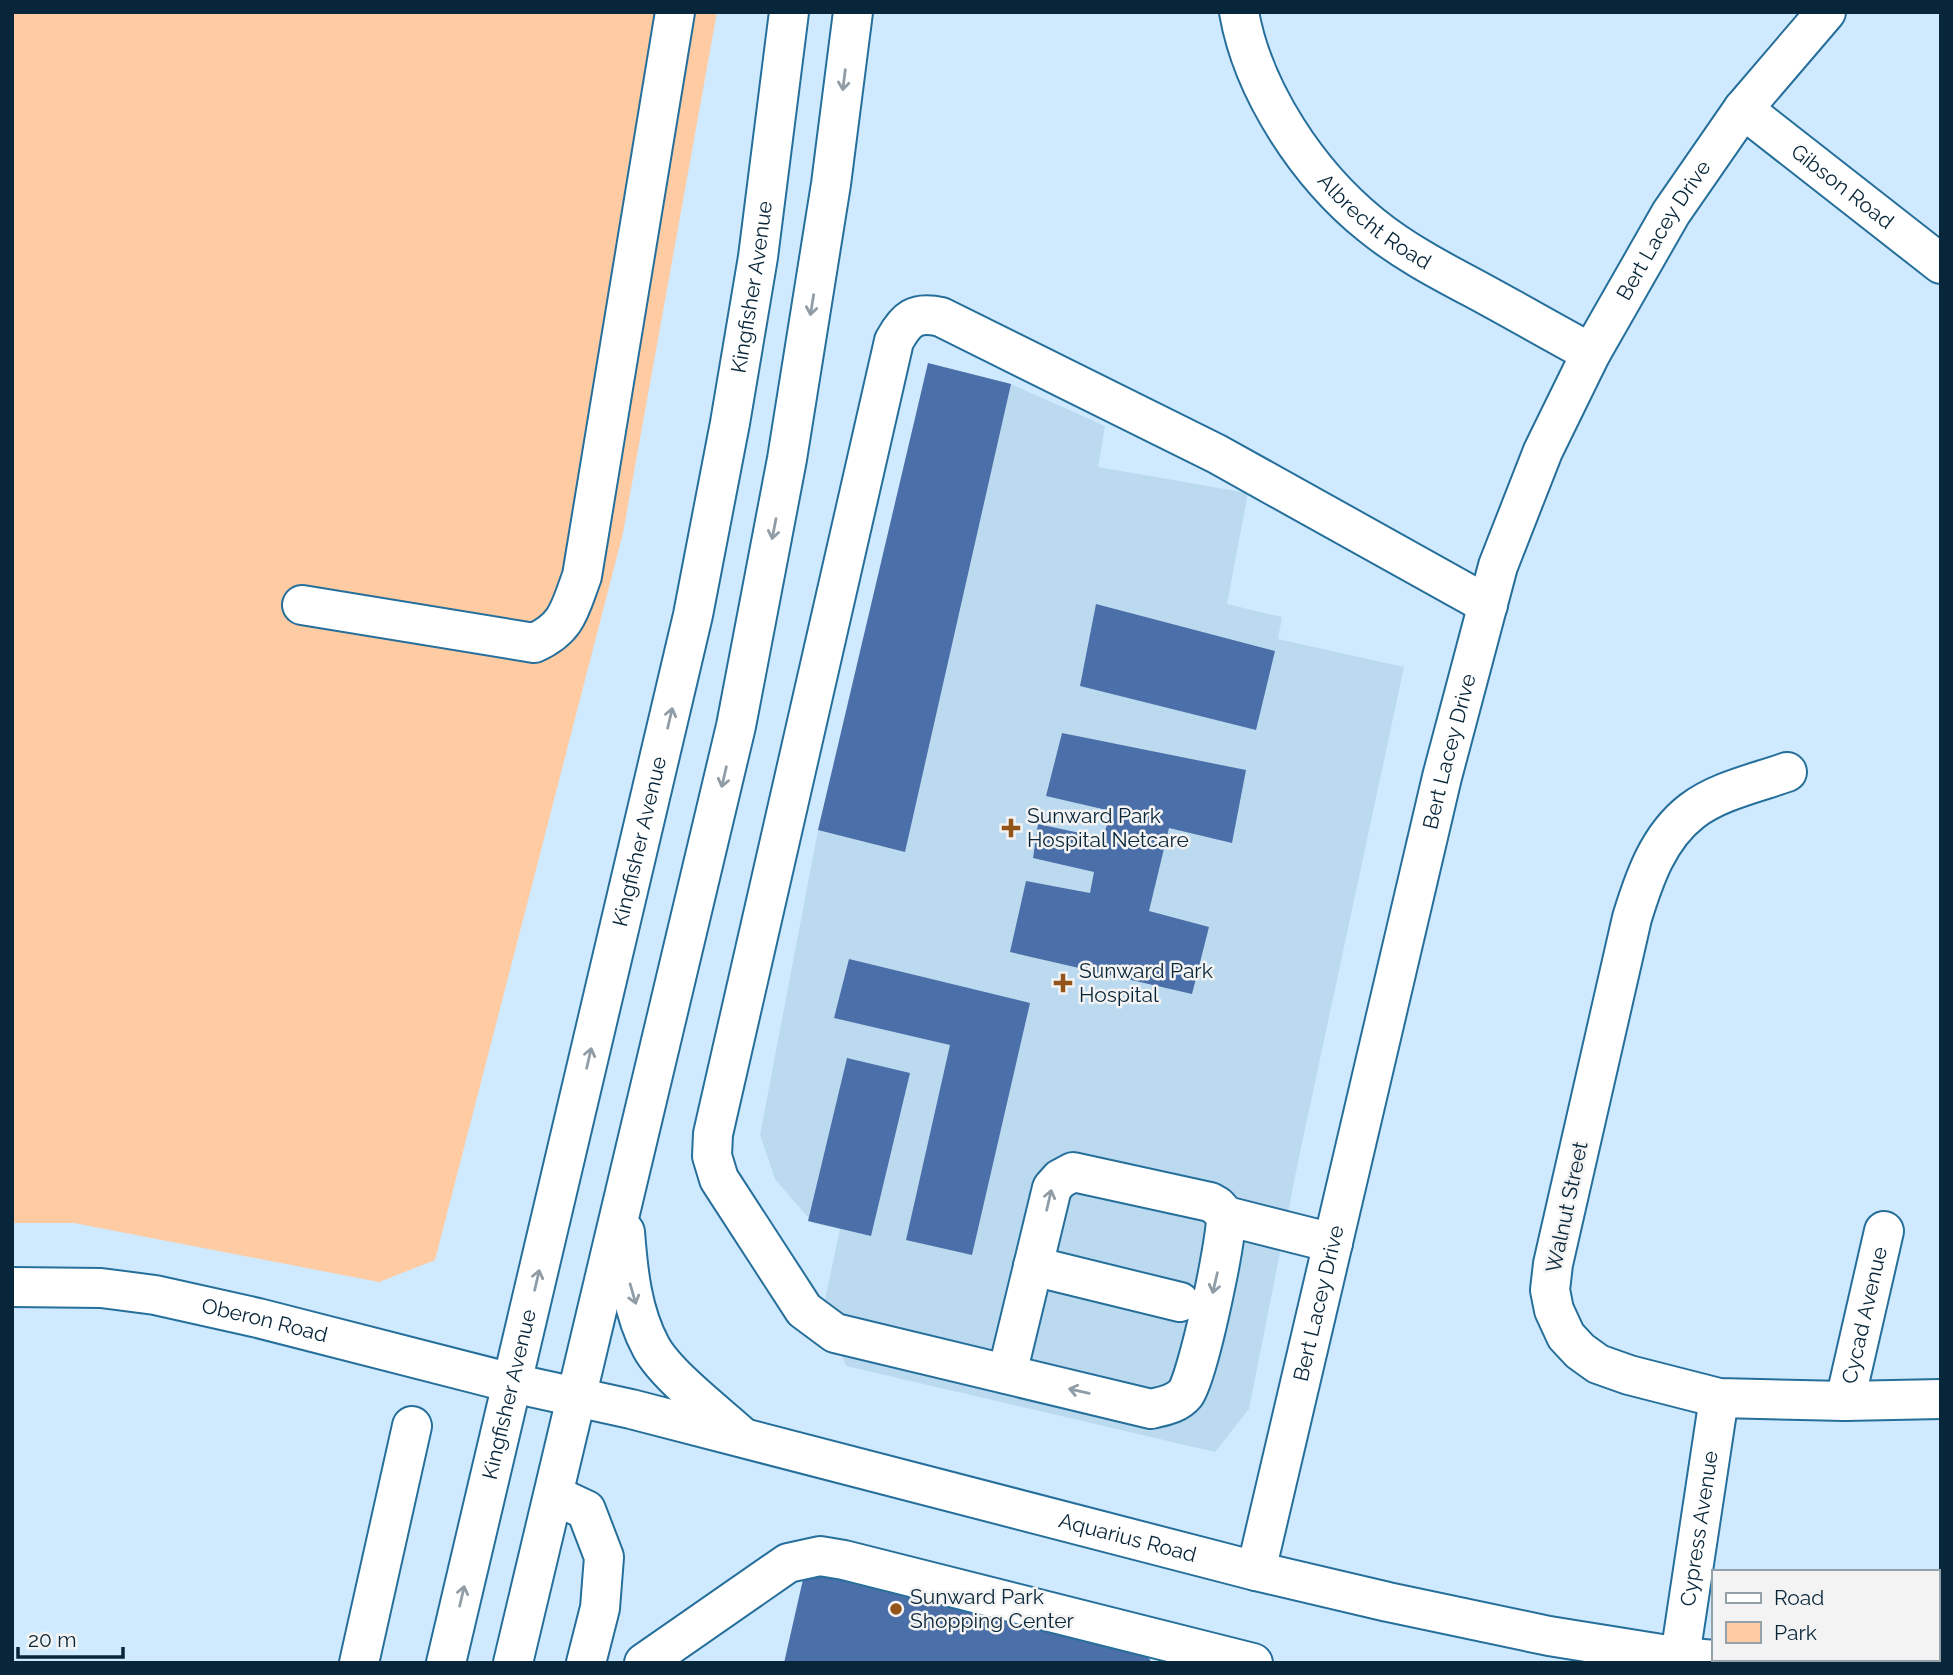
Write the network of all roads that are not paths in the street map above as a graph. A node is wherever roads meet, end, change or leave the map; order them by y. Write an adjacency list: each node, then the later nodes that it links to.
1 (675, 12): 9 (street)
2 (789, 12): 20 (street, Kingfisher Avenue, one-way to 2)
3 (853, 12): 12 (street, one-way to 12)
4 (1239, 12): 8 (street, Albrecht Road)
5 (1826, 12): 6 (street, Bert Lacey Drive)
6 (1743, 108): 7 (street, Gibson Road); 8 (street, Bert Lacey Drive)
7 (1941, 264)
8 (1591, 353): 10 (street, Bert Lacey Drive)
9 (302, 605)
10 (1488, 605): 15 (street, Bert Lacey Drive); 19 (street)
11 (1787, 772): 22 (street, Walnut Street)
12 (622, 1202): 21 (street); 26 (street, one-way to 26)
13 (1226, 1216): 15 (street); 16 (street, one-way to 13); 19 (street, one-way to 19)
14 (1884, 1231): 24 (street, Cycad Avenue)
15 (1333, 1243): 28 (street, Bert Lacey Drive)
16 (1033, 1266): 18 (street); 19 (street)
17 (12, 1287): 20 (street, Oberon Road)
18 (1180, 1302)
19 (1007, 1374)
20 (512, 1383): 21 (street, Aquarius Road); 31 (street, Kingfisher Avenue, one-way to 20)
21 (575, 1397): 26 (street, Aquarius Road); 27 (street)
22 (1719, 1398): 24 (street, Walnut Street); 29 (street, Cypress Avenue)
23 (1941, 1399): 24 (street, Walnut Street)
24 (1845, 1401)
25 (412, 1426): 30 (street)
26 (744, 1438): 28 (street, Aquarius Road)
27 (554, 1495): 32 (street); 33 (street)
28 (1256, 1571): 29 (street, Aquarius Road)
29 (1680, 1660): 36 (street, Aquarius Road)
30 (359, 1663)
31 (446, 1663)
32 (513, 1663)
33 (586, 1663)
34 (644, 1663): 35 (street)
35 (1253, 1663)
36 (1749, 1663)

